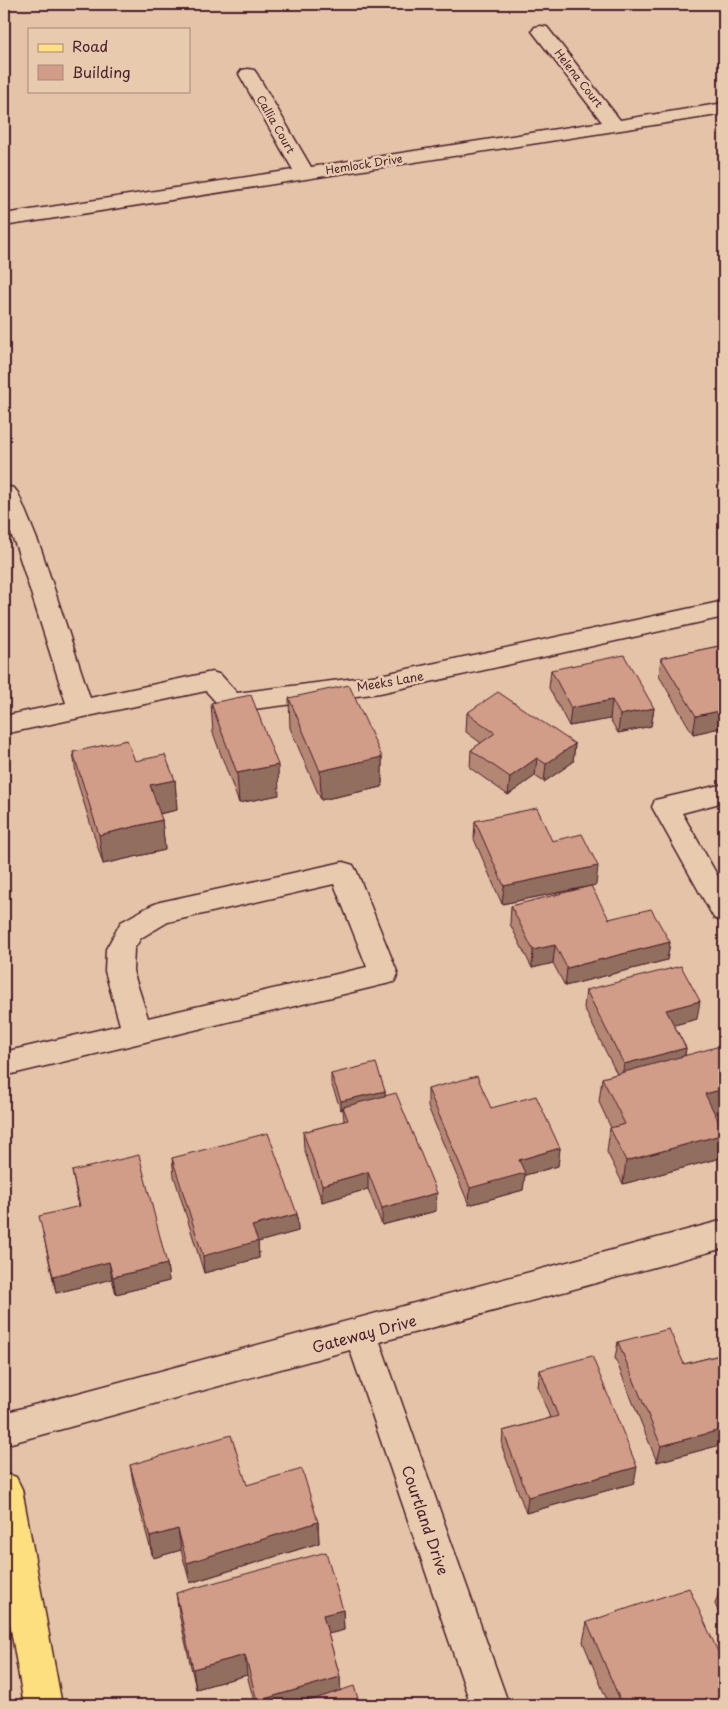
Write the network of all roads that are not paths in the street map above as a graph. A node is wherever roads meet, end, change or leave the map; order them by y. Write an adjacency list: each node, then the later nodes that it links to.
1 (542, 31): 4 (street, Helena Court)
2 (248, 74): 5 (street, Callia Court)
3 (724, 109): 4 (street, Hemlock Drive)
4 (615, 126): 5 (street, Hemlock Drive)
5 (305, 174): 6 (street, Hemlock Drive)
6 (4, 220)
7 (6, 493): 9 (street)
8 (724, 609): 9 (street, Meeks Lane)
9 (81, 709): 10 (street, Meeks Lane)
10 (4, 725)
11 (724, 793): 12 (street)
12 (724, 910)
13 (137, 1032): 13 (street); 14 (street)
14 (4, 1064)
15 (724, 1234): 16 (street, Gateway Drive)
16 (361, 1334): 17 (street, Gateway Drive); 20 (street, Courtland Drive)
17 (4, 1429)
18 (4, 1489): 19 (main road)
19 (43, 1705)
20 (490, 1705)

